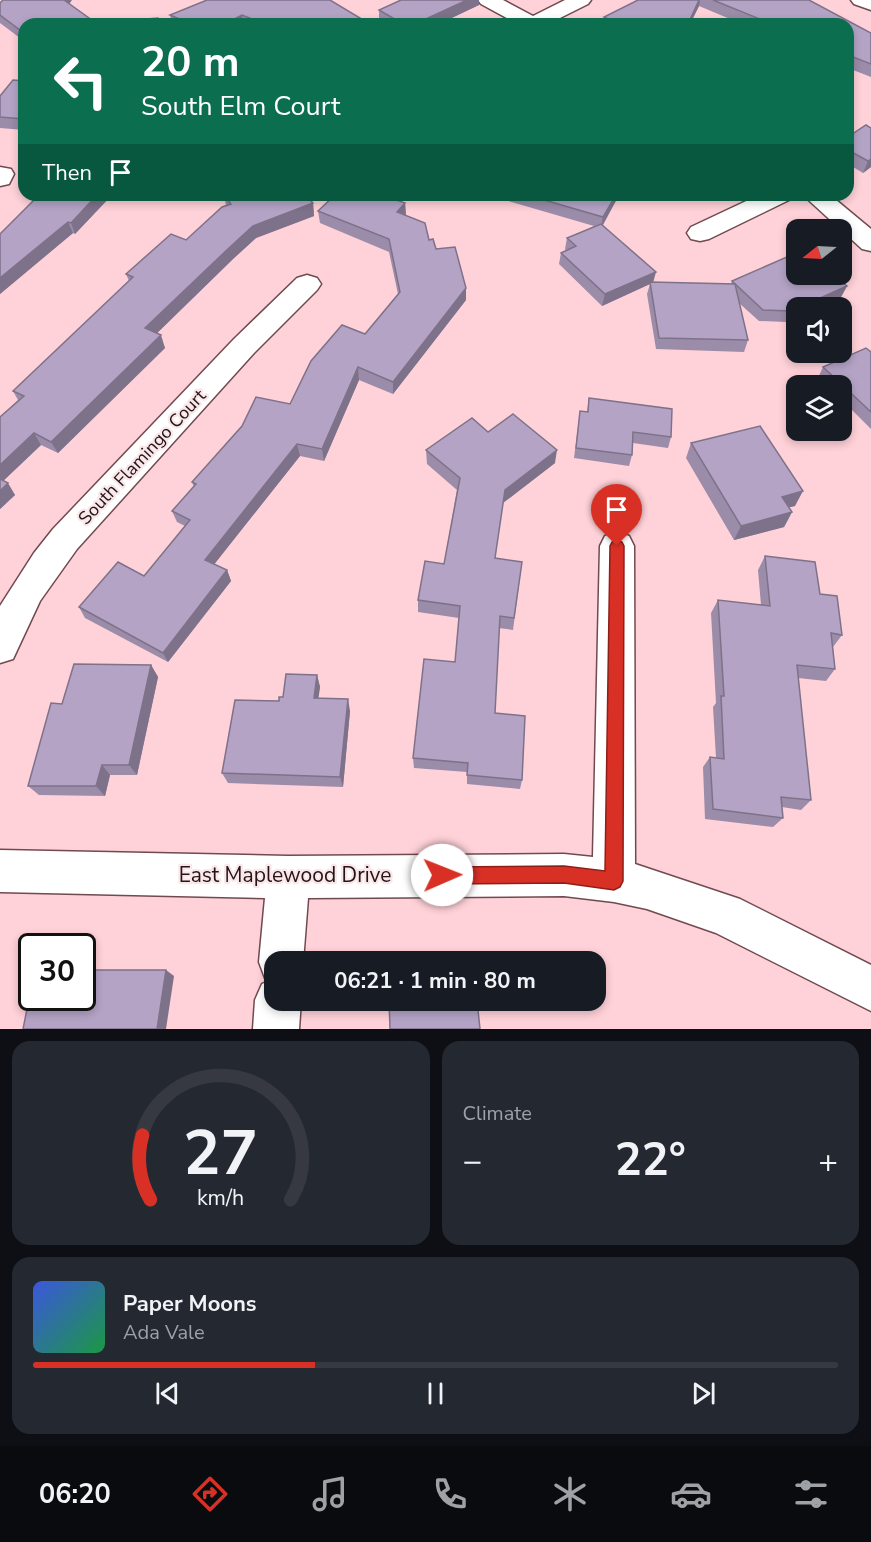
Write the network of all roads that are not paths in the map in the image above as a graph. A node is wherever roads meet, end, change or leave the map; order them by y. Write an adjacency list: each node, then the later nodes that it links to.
1 (488, 0): 5 (street)
2 (581, 0): 6 (street)
3 (861, 0): 4 (street)
4 (871, 4)
5 (522, 18)
6 (545, 18)
7 (767, 201): 9 (street)
8 (822, 201): 10 (street)
9 (700, 233)
10 (871, 243)
11 (307, 284): 13 (street, South Flamingo Court)
12 (617, 546): 16 (street)
13 (0, 646)
14 (0, 871): 15 (street, East Maplewood Drive)
15 (288, 877): 16 (street, East Maplewood Drive); 17 (street)
16 (614, 881): 18 (street, East Maplewood Drive)
17 (282, 951)
18 (871, 989)
19 (277, 1011): 20 (street)
20 (276, 1029)

